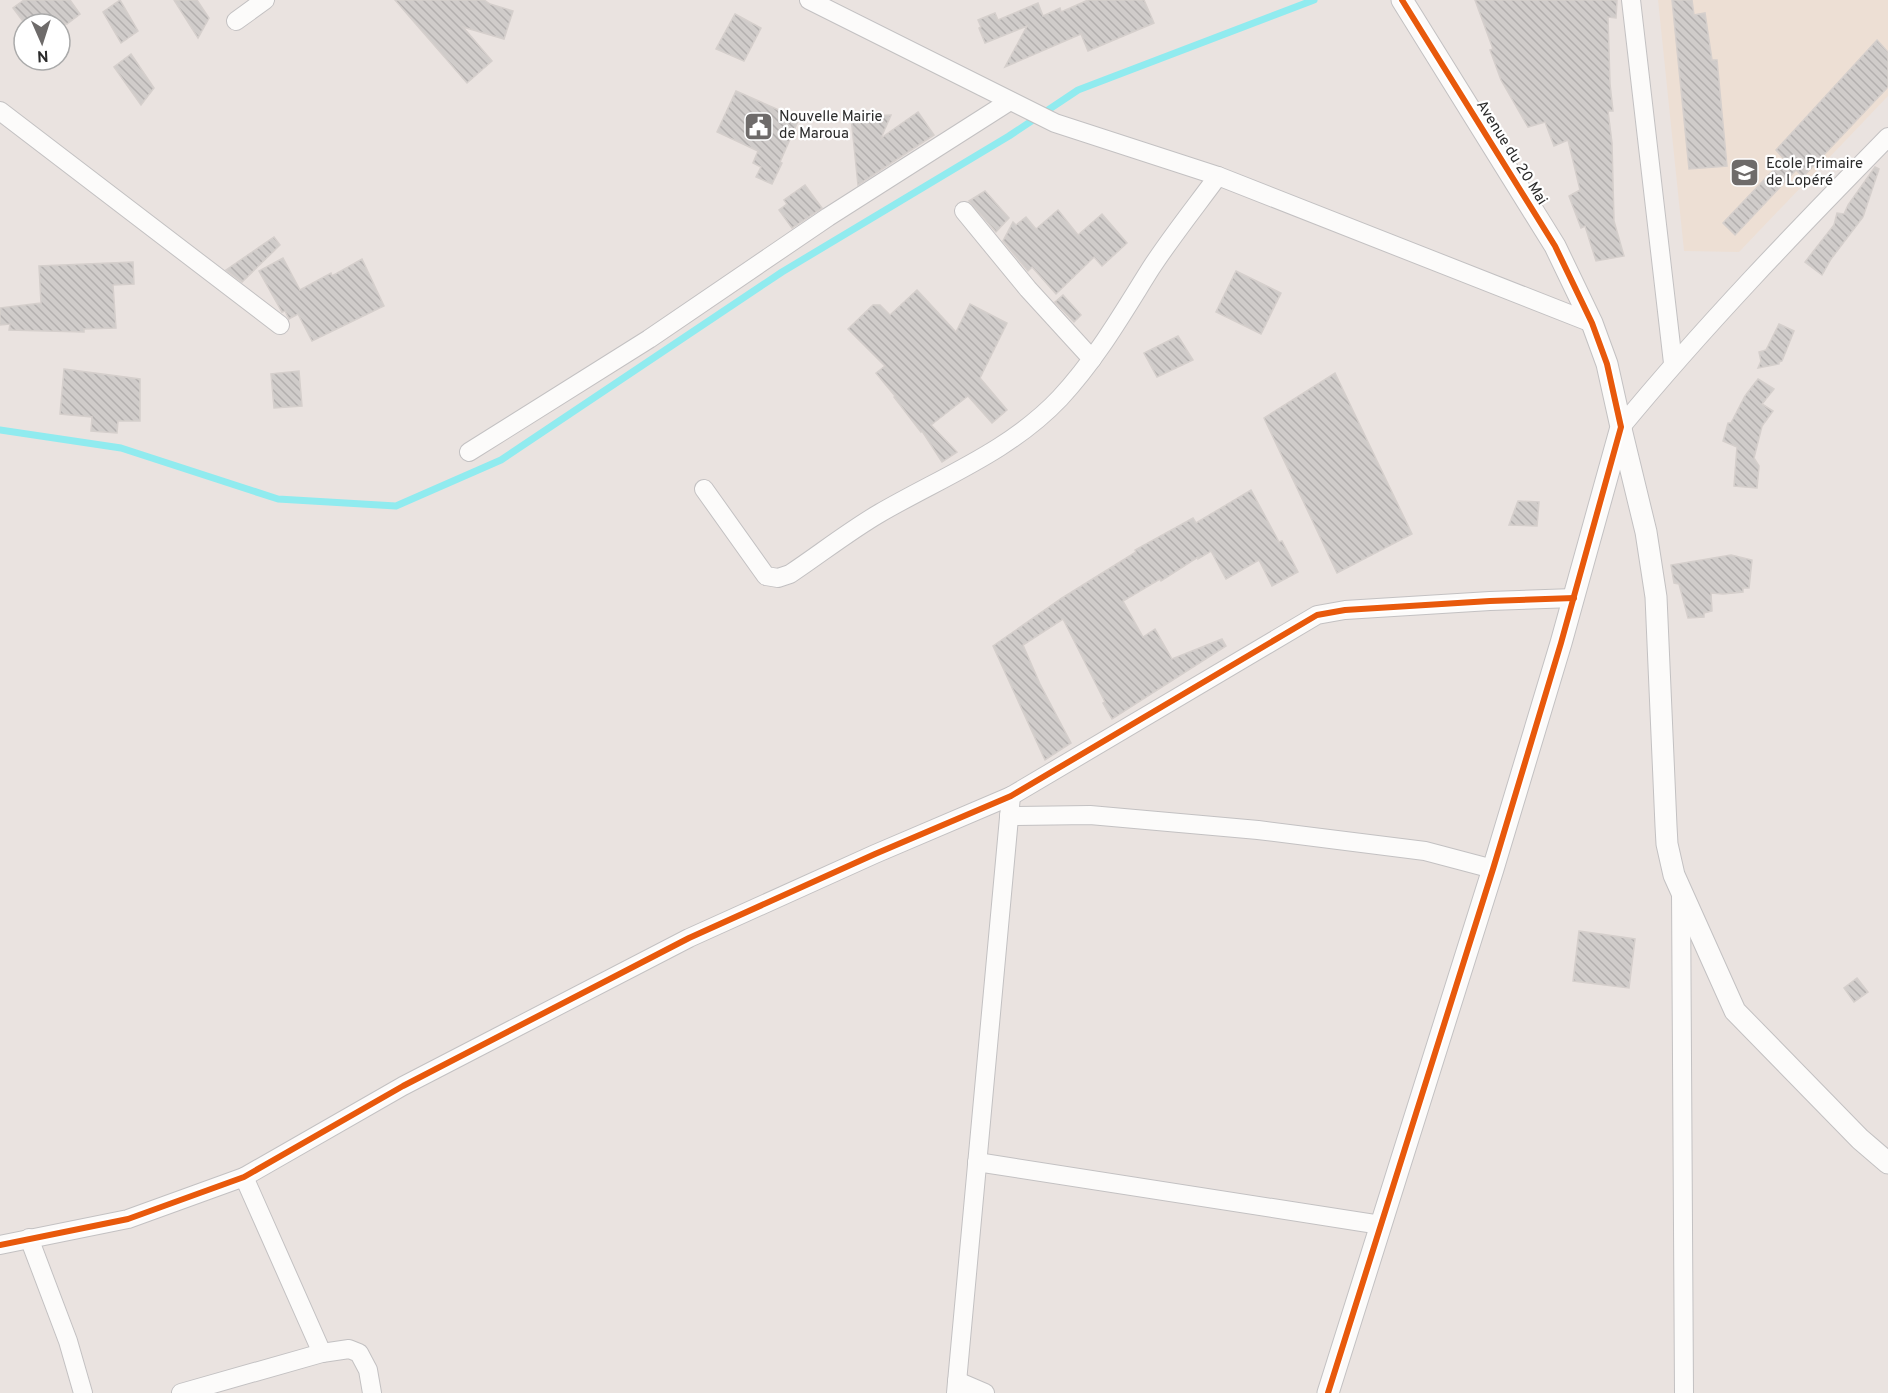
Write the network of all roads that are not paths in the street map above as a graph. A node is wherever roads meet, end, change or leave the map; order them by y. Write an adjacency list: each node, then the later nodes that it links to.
1 (265, 0): 5 (street)
2 (809, 0): 6 (street)
3 (1402, 0): 11 (street, Avenue du 20 Mai)
4 (1631, 0): 14 (street)
5 (236, 21)
6 (1016, 104): 9 (street); 16 (street)
7 (0, 111): 12 (street)
8 (1888, 137): 14 (street)
9 (1218, 176): 11 (street); 13 (street)
10 (964, 211): 13 (street)
11 (1592, 323): 15 (street, Avenue du 20 Mai)
12 (280, 325)
13 (1092, 359): 17 (street)
14 (1673, 363): 15 (street)
15 (1621, 427): 18 (street); 22 (street, Avenue du 20 Mai)
16 (469, 452)
17 (704, 489)
18 (1574, 598): 19 (street); 21 (street)
19 (1011, 796): 20 (street); 25 (street)
20 (1009, 816): 21 (street); 23 (street)
21 (1493, 869): 26 (street)
22 (1681, 889): 24 (street, Avenue du 20 Mai); 36 (street)
23 (977, 1162): 26 (street); 30 (street)
24 (1888, 1162)
25 (244, 1177): 27 (street); 29 (street)
26 (1381, 1225): 35 (street)
27 (29, 1238): 28 (street); 31 (street)
28 (0, 1245)
29 (322, 1353): 32 (street); 33 (street)
30 (957, 1387): 34 (street)
31 (82, 1393)
32 (181, 1393)
33 (372, 1393)
34 (985, 1393)
35 (1328, 1393)
36 (1684, 1393)

